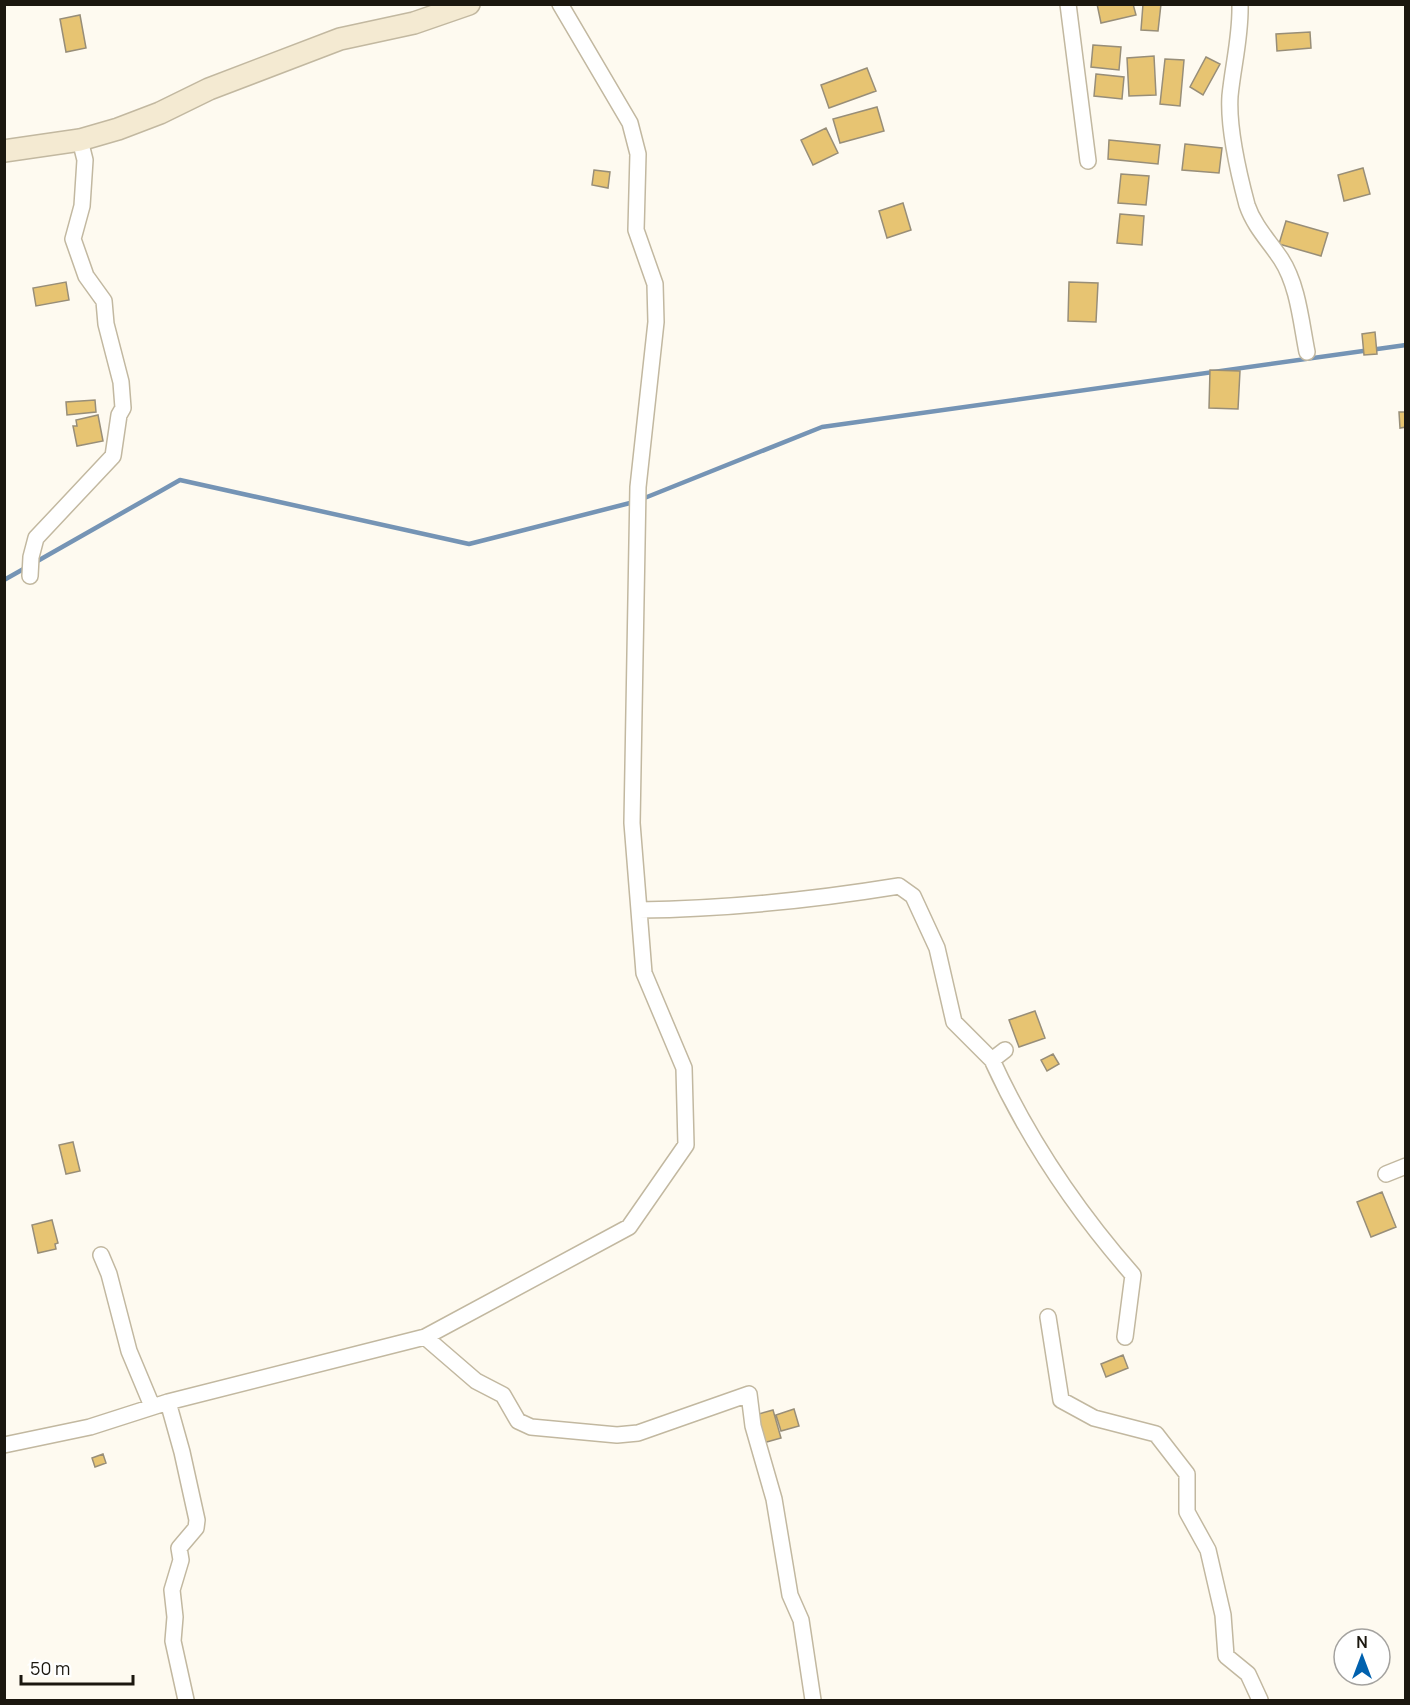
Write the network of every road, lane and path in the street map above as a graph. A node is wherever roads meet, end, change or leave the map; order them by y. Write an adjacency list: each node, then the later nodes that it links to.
1 (469, 4): 5 (street)
2 (560, 4): 10 (street)
3 (1068, 4): 7 (street)
4 (1240, 4): 8 (street)
5 (80, 140): 6 (street); 9 (street)
6 (4, 151)
7 (1088, 161)
8 (1307, 352)
9 (30, 576)
10 (639, 910): 12 (street); 17 (street)
11 (1005, 1050): 12 (street)
12 (992, 1060): 18 (street)
13 (1406, 1166): 14 (street)
14 (1386, 1174)
15 (101, 1255): 20 (street)
16 (1048, 1317): 24 (street)
17 (425, 1337): 19 (street); 23 (street)
18 (1125, 1337)
19 (168, 1401): 20 (street); 22 (street)
20 (152, 1406): 21 (street)
21 (4, 1444)
22 (186, 1701)
23 (813, 1701)
24 (1260, 1701)

